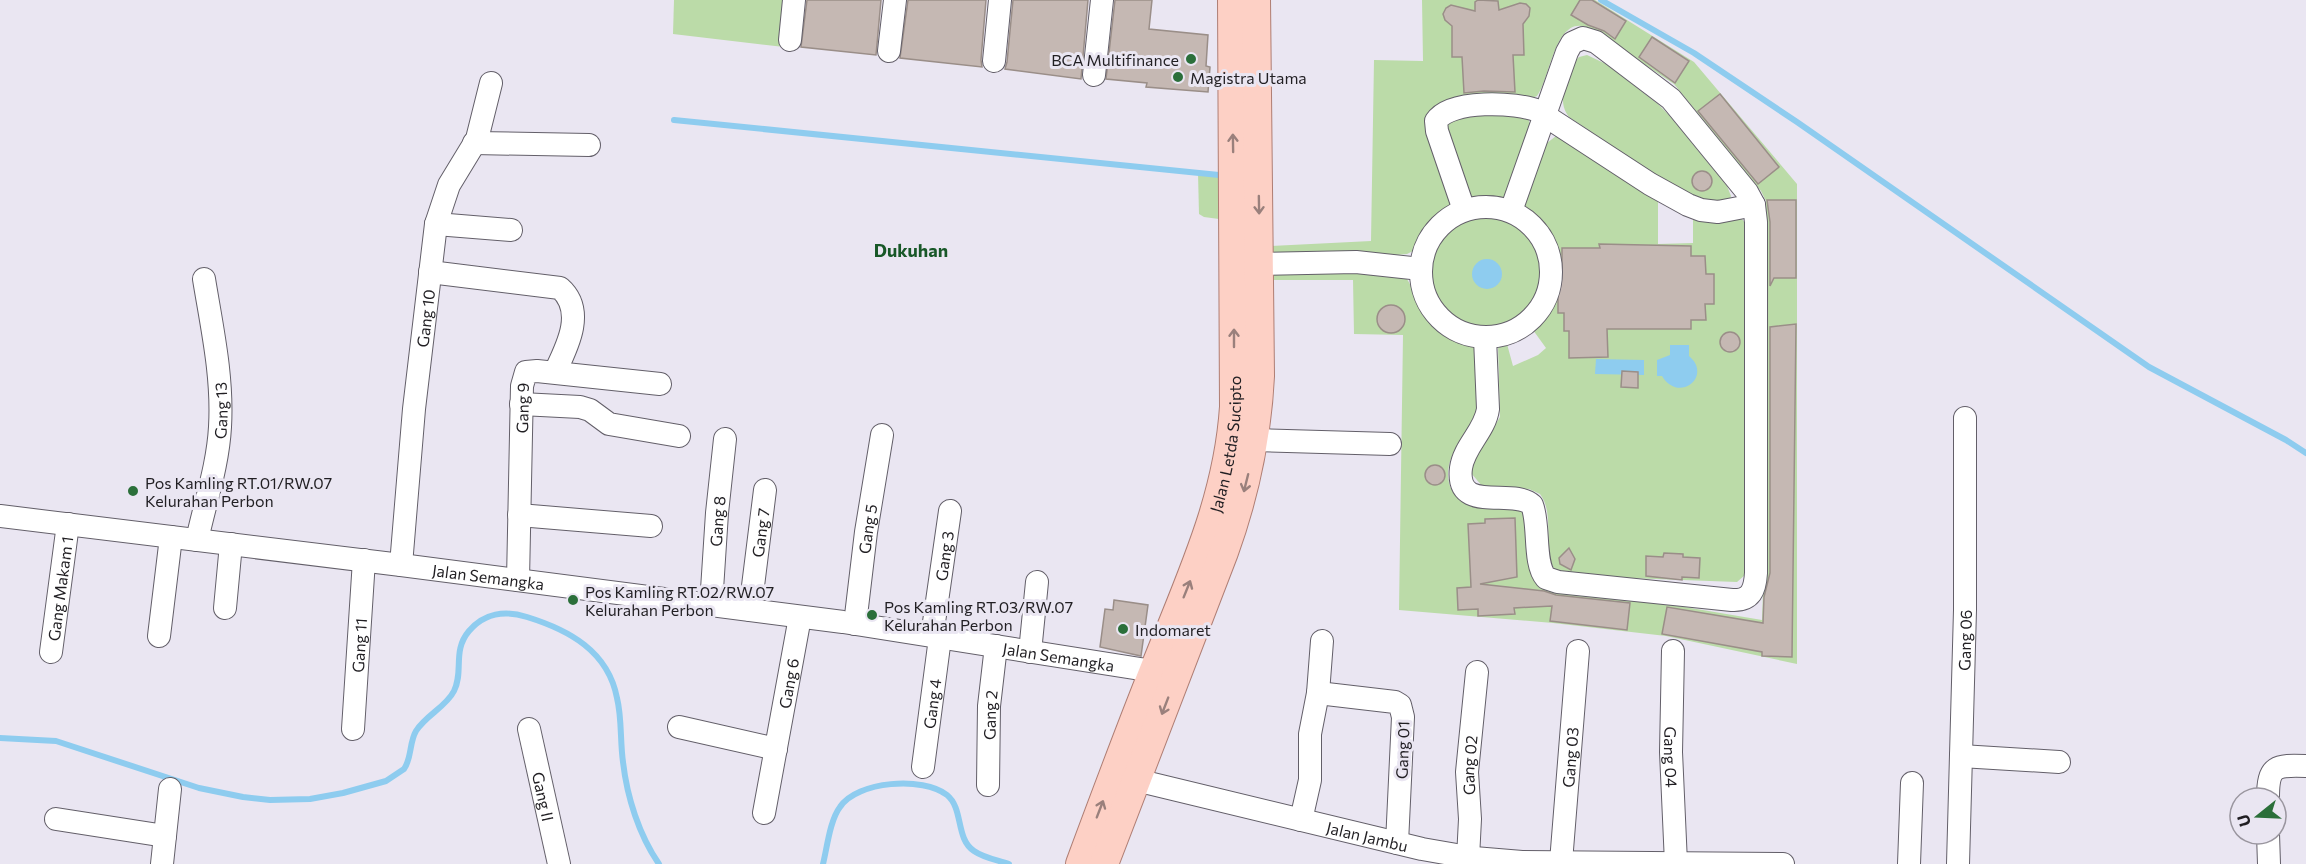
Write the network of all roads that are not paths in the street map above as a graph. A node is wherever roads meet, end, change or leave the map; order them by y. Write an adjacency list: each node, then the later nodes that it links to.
1 (794, 0): 7 (street)
2 (895, 0): 8 (street)
3 (1000, 0): 9 (street)
4 (1102, 0): 10 (street)
5 (1232, 0): 20 (main road, Jalan Letda Sucipto, one-way to 5)
6 (1256, 0): 20 (main road, Jalan Letda Sucipto, one-way to 20)
7 (790, 40)
8 (889, 51)
9 (994, 61)
10 (1094, 75)
11 (491, 83): 13 (street, Gang 10)
12 (1545, 114): 15 (street); 15 (street); 16 (street); 17 (street)
13 (474, 143): 14 (street); 18 (street, Gang 10)
14 (589, 145)
15 (1754, 205): 24 (street)
16 (1464, 210): 17 (street); 21 (street)
17 (1510, 211): 24 (street)
18 (436, 224): 19 (street); 22 (street, Gang 10)
19 (511, 230)
20 (1247, 265): 21 (street); 32 (main road, Jalan Letda Sucipto); 60 (main road, Jalan Letda Sucipto, one-way to 20)
21 (1421, 269): 24 (street)
22 (430, 273): 25 (street); 44 (street, Gang 10)
23 (204, 279): 41 (street, Gang 13)
24 (1485, 338)
25 (555, 372): 26 (street, Gang 9); 27 (street, Gang 9)
26 (660, 384)
27 (521, 404): 30 (street); 36 (street, Gang 9)
28 (1965, 418): 67 (street, Gang 06)
29 (882, 435): 51 (street, Gang 5)
30 (679, 436)
31 (725, 439): 47 (street, Gang 8)
32 (1254, 440): 33 (street); 60 (main road, Jalan Letda Sucipto, one-way to 60)
33 (1390, 444)
34 (765, 490): 49 (street, Gang 7)
35 (950, 511): 53 (street, Gang 3)
36 (519, 515): 39 (street); 45 (street, Gang 9)
37 (0, 516): 38 (street, Jalan Semangka)
38 (68, 524): 40 (street, Jalan Semangka); 58 (street, Gang Makam 1)
39 (651, 526)
40 (171, 537): 41 (street, Jalan Semangka); 52 (street)
41 (197, 540): 42 (street, Jalan Semangka)
42 (231, 544): 43 (street, Jalan Semangka); 48 (street)
43 (364, 560): 44 (street, Jalan Semangka); 64 (street, Gang 11)
44 (401, 565): 45 (street, Jalan Semangka)
45 (518, 580): 47 (street, Jalan Semangka)
46 (1037, 582): 59 (street)
47 (711, 605): 49 (street, Jalan Semangka)
48 (225, 608)
49 (750, 610): 50 (street, Jalan Semangka)
50 (800, 617): 51 (street, Jalan Semangka); 66 (street, Gang 6)
51 (855, 624): 53 (street, Jalan Semangka)
52 (159, 636)
53 (936, 637): 55 (street, Jalan Semangka); 70 (street, Gang 4)
54 (1322, 642): 62 (street)
55 (996, 646): 59 (street, Jalan Semangka); 73 (street, Gang 2)
56 (1578, 651): 83 (street, Gang 03)
57 (1673, 651): 84 (street, Gang 04)
58 (51, 652)
59 (1030, 652): 60 (street, Jalan Semangka)
60 (1164, 663): 71 (main road, Jalan Letda Sucipto, one-way to 71); 87 (main road, Jalan Letda Sucipto, one-way to 60)
61 (1477, 672): 82 (street, Gang 02)
62 (1318, 693): 78 (street); 80 (street, Gang 01)
63 (679, 727): 66 (street)
64 (353, 729)
65 (529, 729): 86 (street, Gang II)
66 (776, 749): 76 (street, Gang 6)
67 (1961, 756): 68 (street); 92 (street, Gang 06)
68 (2059, 762)
69 (2306, 766): 74 (street)
70 (923, 767)
71 (1136, 780): 78 (street, Jalan Jambu); 88 (main road, Jalan Letda Sucipto)
72 (1912, 783): 91 (street)
73 (988, 785)
74 (2268, 786)
75 (170, 789): 79 (street)
76 (764, 813)
77 (56, 819): 79 (street)
78 (1301, 820): 80 (street, Jalan Jambu)
79 (165, 836): 85 (street)
80 (1397, 843): 82 (street, Jalan Jambu)
81 (2268, 846): 93 (street)
82 (1468, 858): 83 (street, Jalan Jambu)
83 (1562, 862): 84 (street, Jalan Jambu)
84 (1676, 863): 89 (street, Jalan Jambu)
85 (162, 864)
86 (559, 864)
87 (1080, 864)
88 (1104, 864)
89 (1761, 864): 90 (street, Jalan Jambu)
90 (1783, 864)
91 (1909, 864)
92 (1958, 864)
93 (2269, 864)

